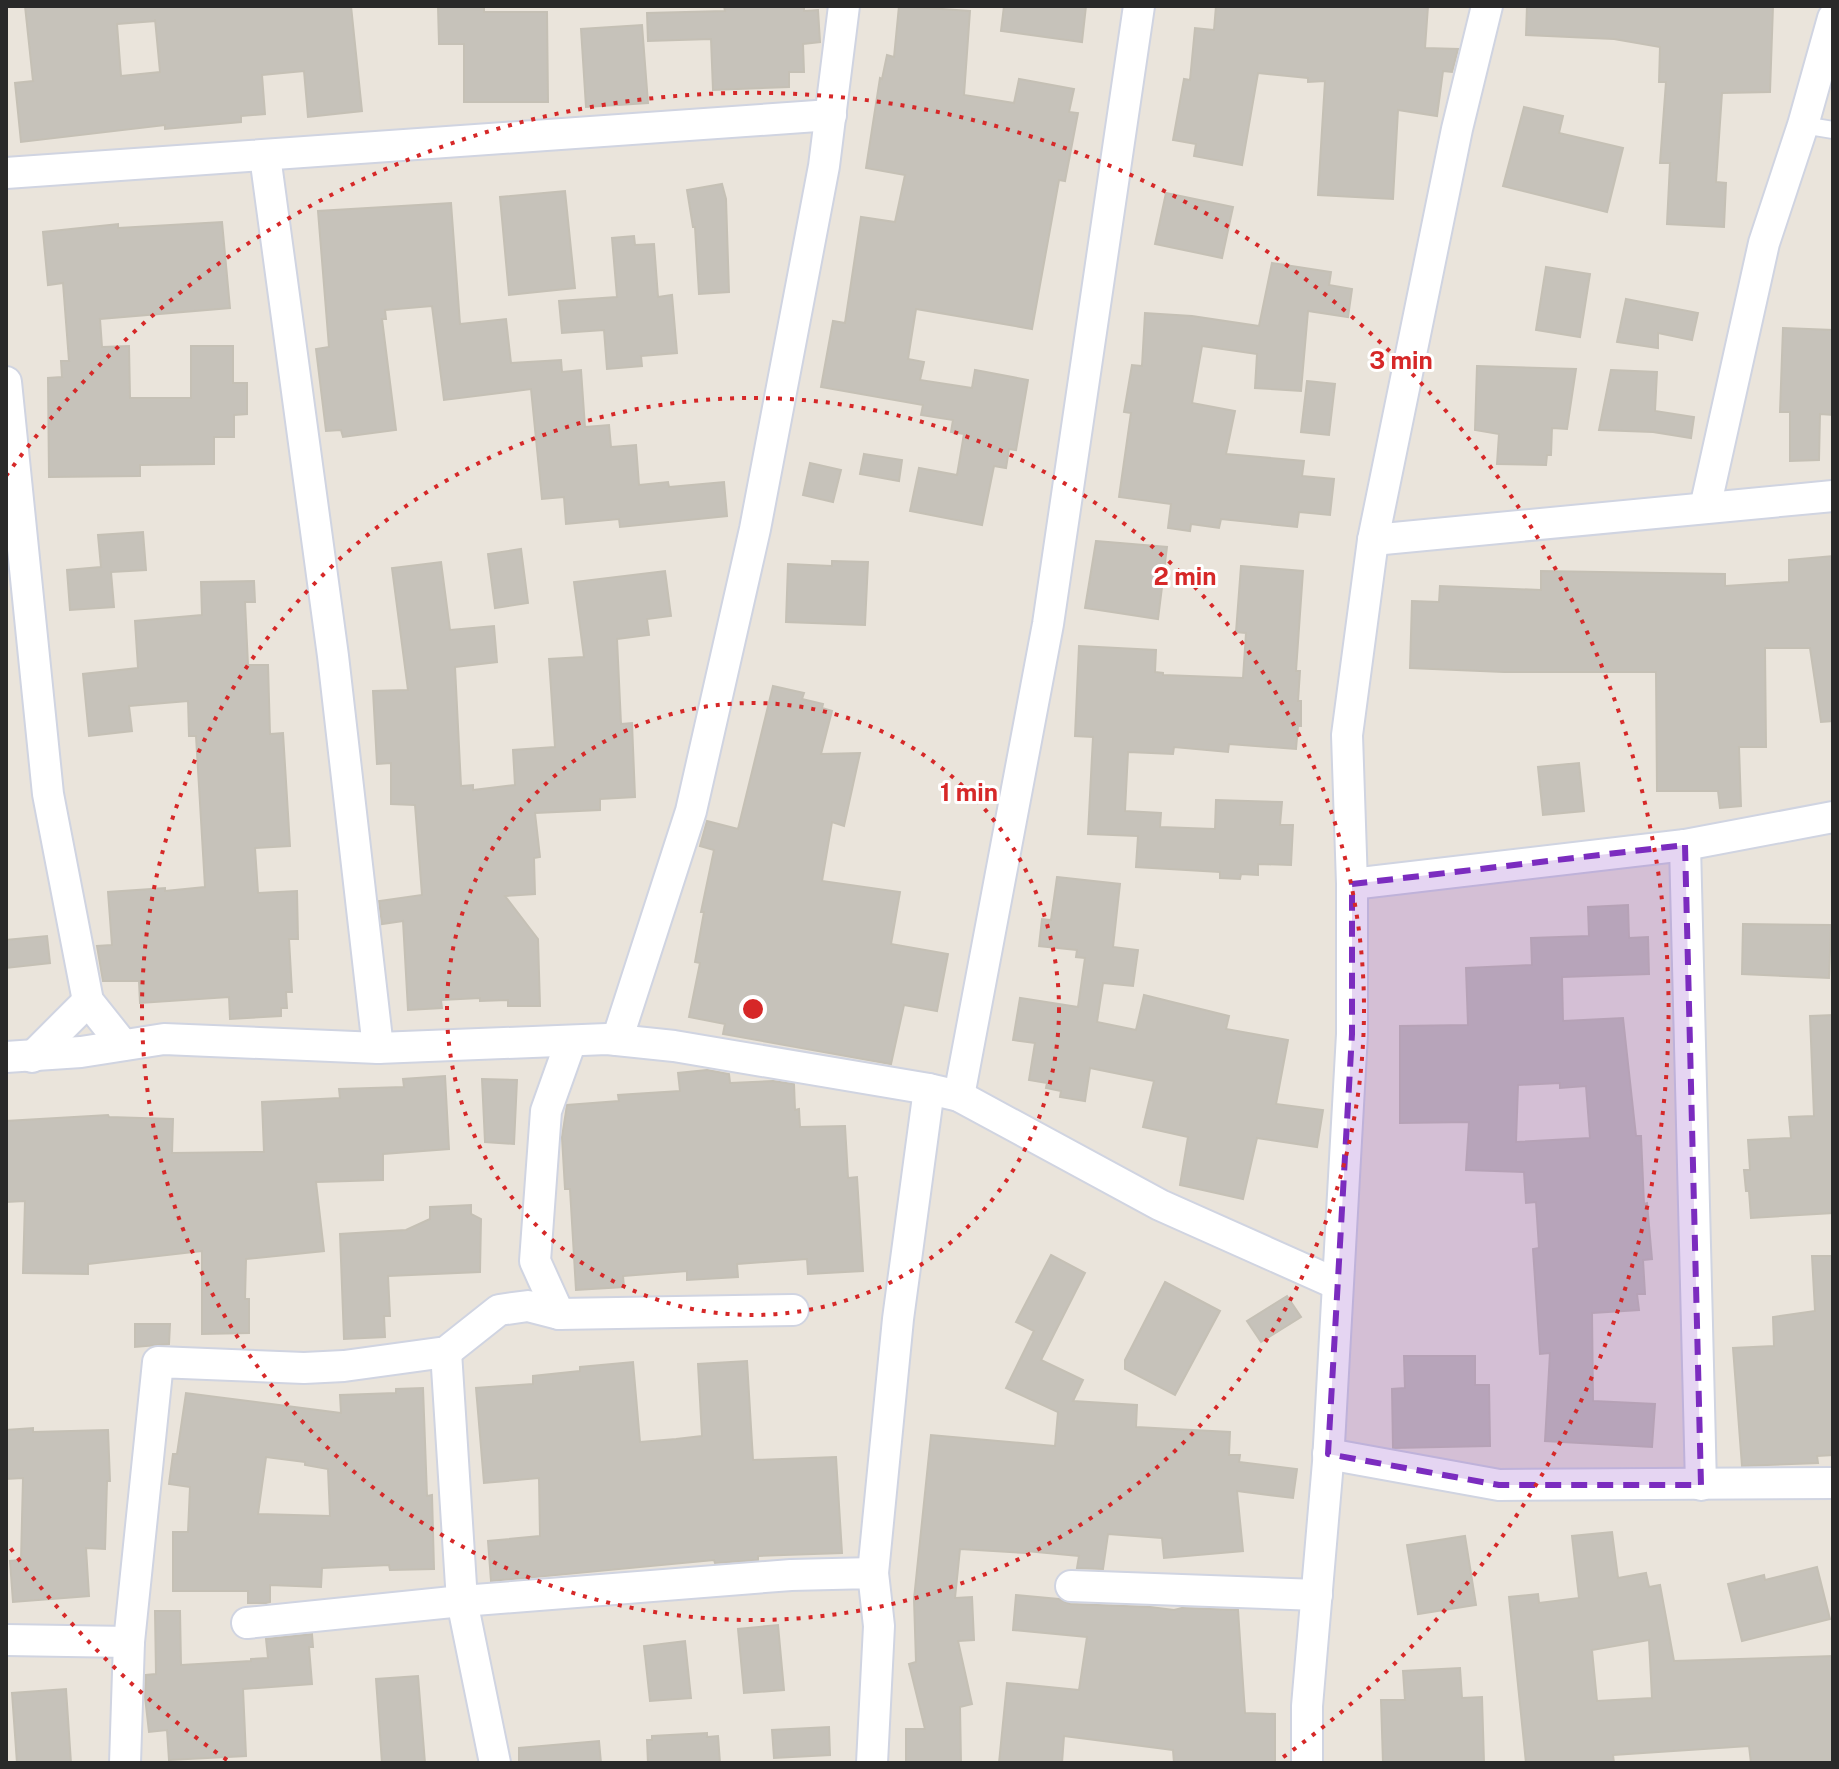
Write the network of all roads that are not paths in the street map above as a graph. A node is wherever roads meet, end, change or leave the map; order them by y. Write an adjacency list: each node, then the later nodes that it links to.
1 (844, 6): 5 (street)
2 (1139, 6): 24 (street)
3 (1487, 6): 13 (street)
4 (1833, 18): 6 (street)
5 (831, 115): 8 (street); 18 (street)
6 (1803, 125): 7 (lane); 12 (street)
7 (1833, 130)
8 (265, 156): 9 (street); 21 (street)
9 (6, 173)
10 (6, 382): 17 (street)
11 (1833, 496): 12 (street)
12 (1705, 508): 13 (street)
13 (1373, 540): 16 (street)
14 (1833, 817): 15 (street)
15 (1685, 845): 16 (street); 31 (street)
16 (1352, 884): 25 (street)
17 (88, 1001): 20 (street); 22 (street)
18 (617, 1040): 19 (street); 23 (street)
19 (571, 1041): 21 (street); 27 (street)
20 (123, 1045): 21 (street); 22 (street)
21 (378, 1048)
22 (19, 1057)
23 (929, 1089): 24 (street); 32 (street)
24 (959, 1096): 25 (street)
25 (1337, 1284): 29 (street)
26 (793, 1310): 27 (street)
27 (559, 1314): 28 (street)
28 (446, 1352): 35 (street); 38 (street)
29 (1328, 1454): 31 (street); 34 (street)
30 (1833, 1483): 31 (street)
31 (1701, 1485)
32 (873, 1573): 35 (street); 41 (street)
33 (1071, 1586): 34 (street)
34 (1317, 1595): 42 (street)
35 (462, 1601): 36 (street); 40 (street)
36 (247, 1623)
37 (6, 1640): 38 (street)
38 (129, 1642): 39 (street)
39 (125, 1763)
40 (495, 1763)
41 (872, 1763)
42 (1307, 1763)

